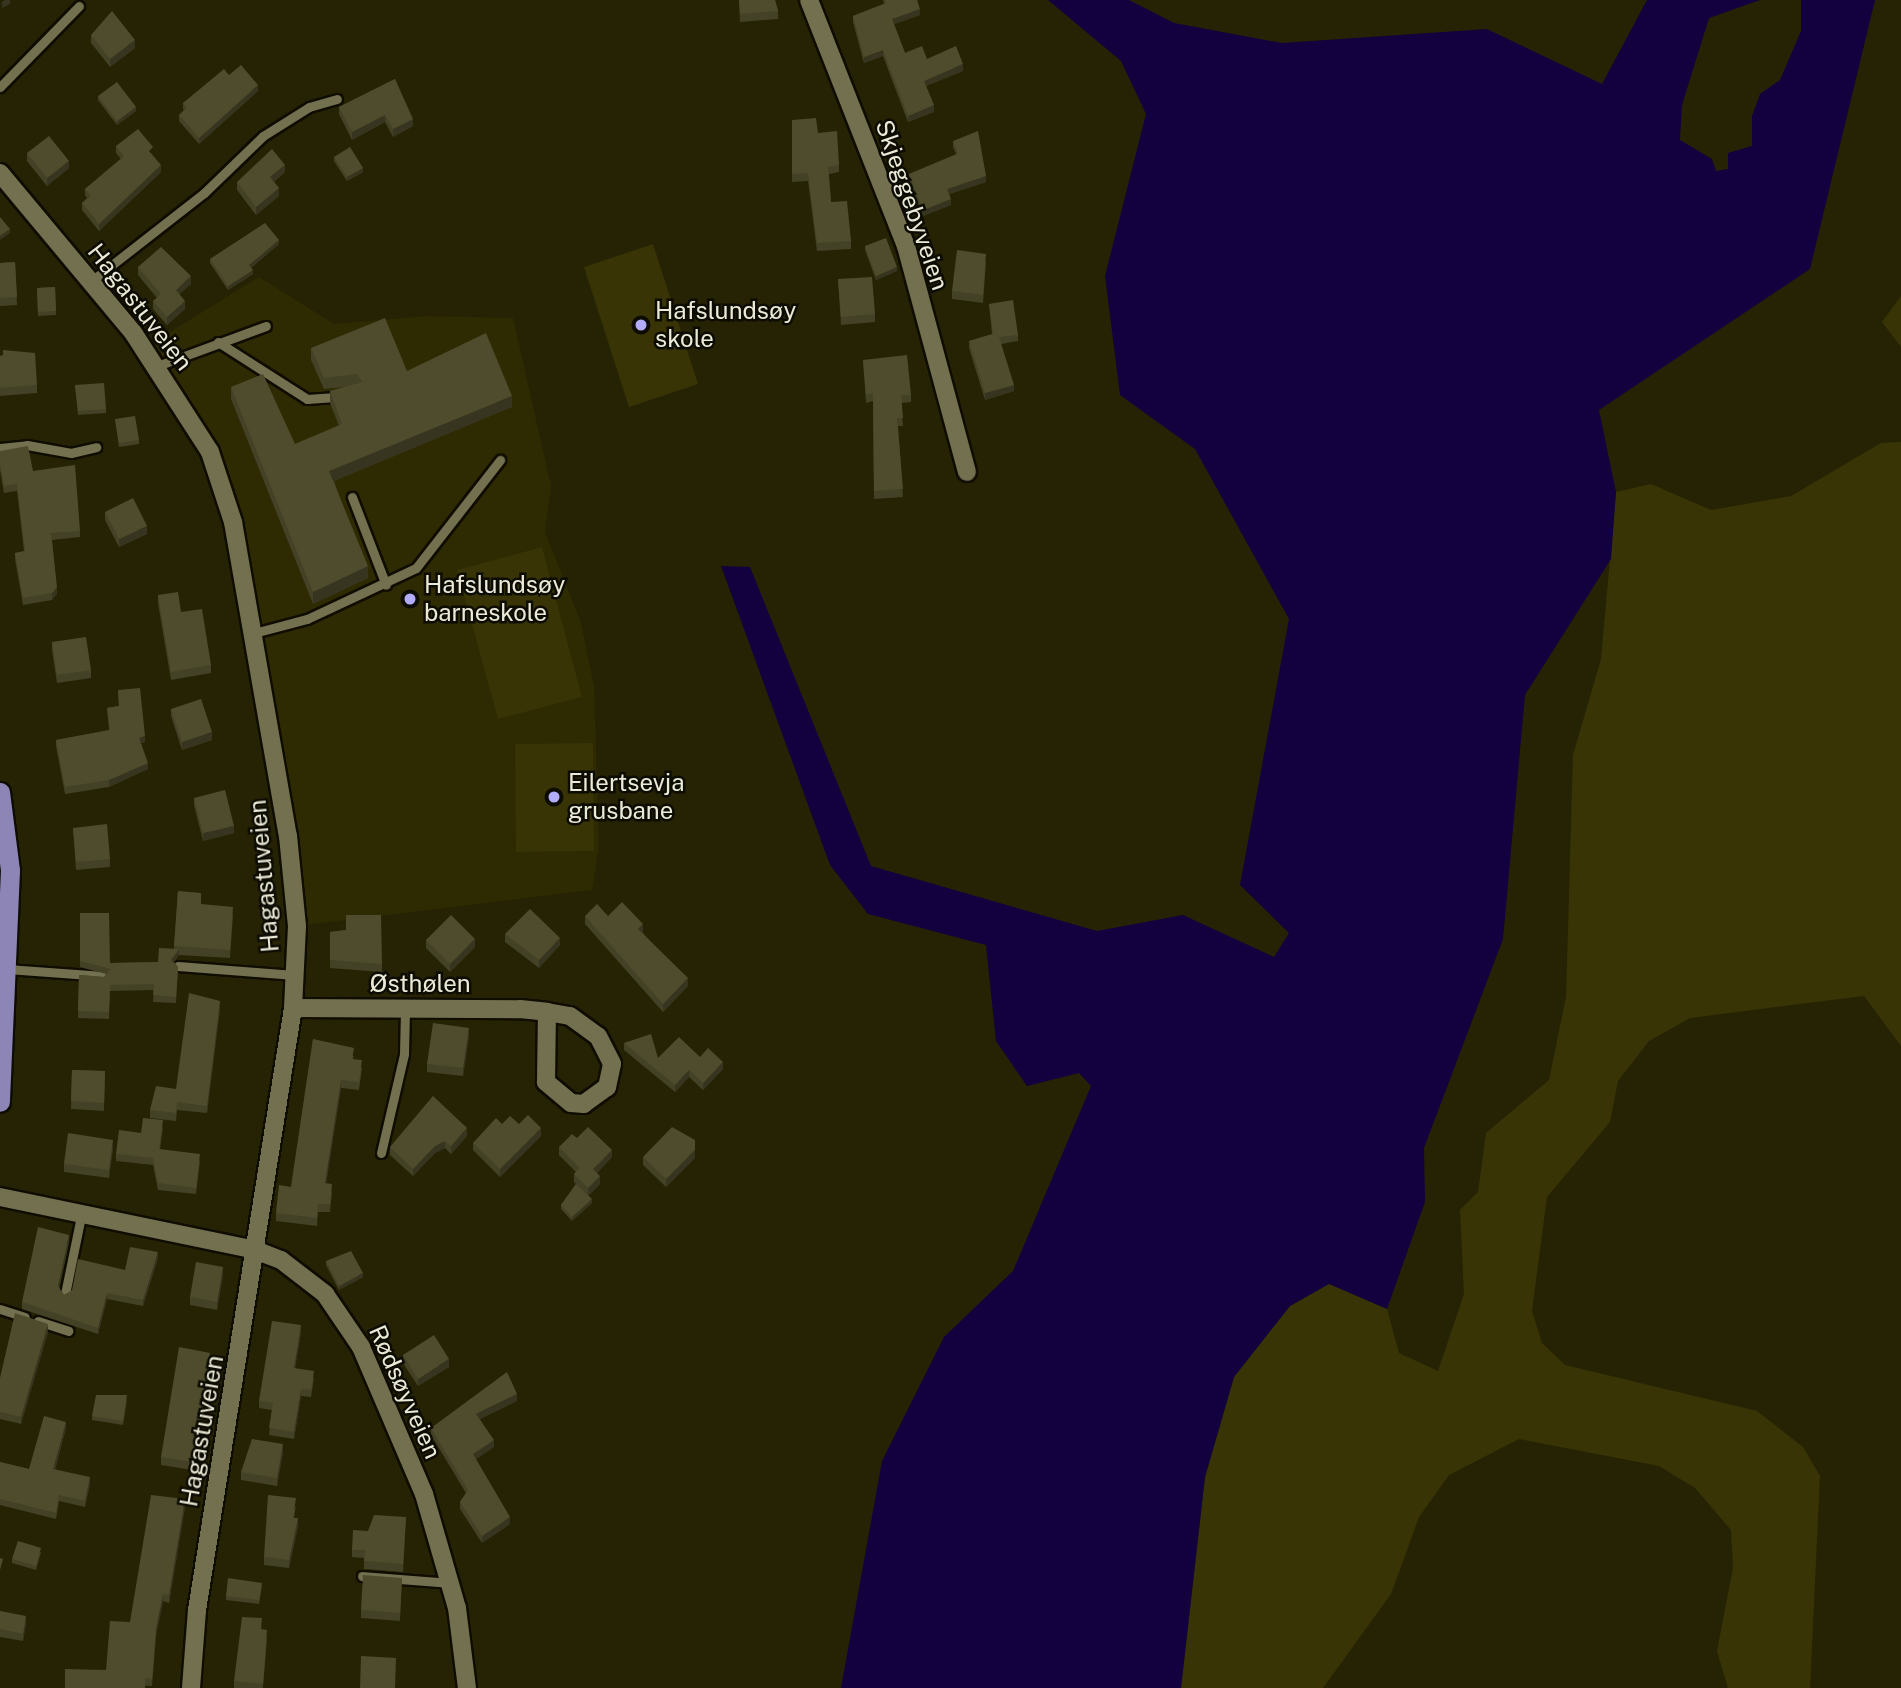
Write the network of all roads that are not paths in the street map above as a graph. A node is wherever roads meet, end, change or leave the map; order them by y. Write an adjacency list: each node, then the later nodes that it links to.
1 (809, 0): 14 (street, Skjeggebyveien)
2 (79, 6): 3 (lane)
3 (0, 87)
4 (337, 99): 6 (lane)
5 (0, 173): 6 (street, Hagastuveien)
6 (90, 282): 9 (street, Hagastuveien)
7 (266, 326): 8 (lane)
8 (218, 342): 9 (lane); 10 (lane)
9 (157, 366): 17 (street, Hagastuveien)
10 (355, 392)
11 (96, 447): 12 (lane)
12 (0, 448)
13 (500, 460): 16 (lane)
14 (967, 472)
15 (352, 497): 16 (lane)
16 (386, 584): 17 (lane)
17 (254, 633): 21 (street, Hagastuveien)
18 (0, 792): 20 (main road)
19 (178, 966): 21 (lane)
20 (7, 969): 22 (lane); 26 (main road)
21 (295, 975): 23 (street, Hagastuveien)
22 (104, 976)
23 (293, 1009): 24 (street, Østhølen); 30 (street, Hagastuveien)
24 (405, 1009): 25 (street, Østhølen); 27 (lane)
25 (547, 1012): 25 (street, Østhølen)
26 (0, 1102)
27 (381, 1153)
28 (0, 1197): 29 (street, Rødsøyveien)
29 (83, 1210): 30 (street, Rødsøyveien); 31 (lane)
30 (255, 1250): 35 (street, Rødsøyveien); 36 (street, Hagastuveien)
31 (65, 1294)
32 (0, 1309): 33 (lane)
33 (68, 1331)
34 (362, 1576): 35 (lane)
35 (450, 1583): 37 (street, Rødsøyveien)
36 (191, 1688)
37 (467, 1688)

